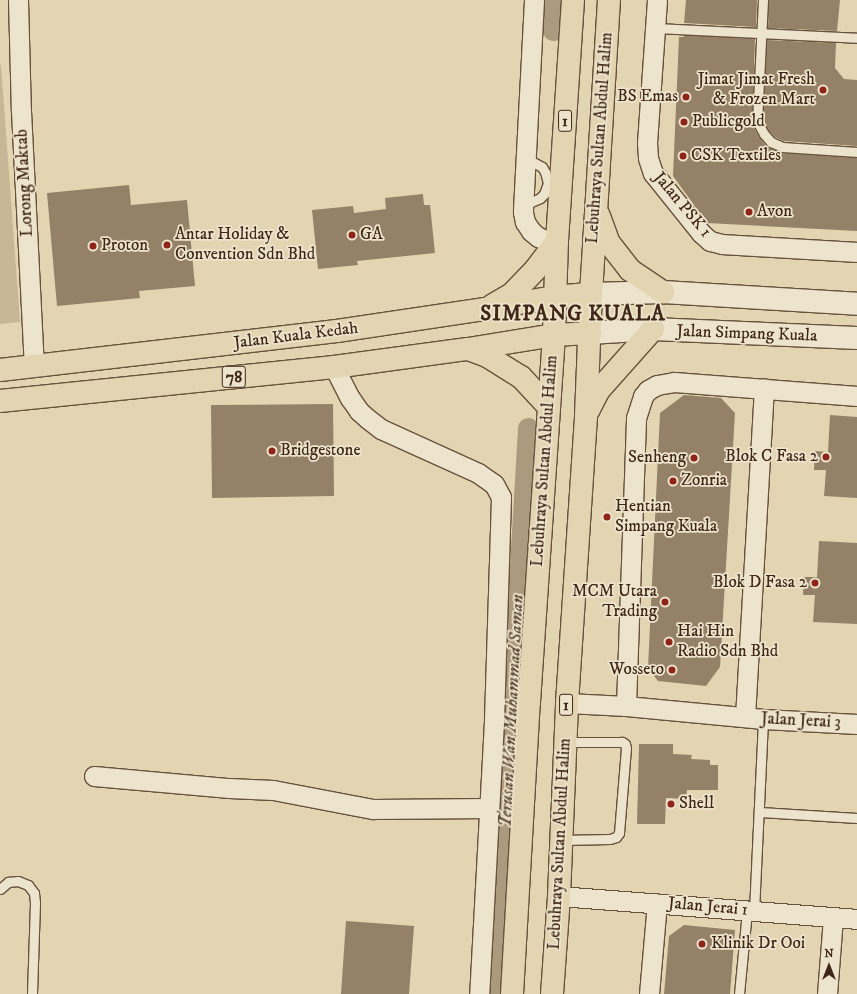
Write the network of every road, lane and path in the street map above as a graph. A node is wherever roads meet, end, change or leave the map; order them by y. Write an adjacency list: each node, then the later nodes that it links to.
1 (18, 0): 24 (street, Lorong Maktab)
2 (534, 0): 12 (street)
3 (573, 0): 12 (main road, Lebuhraya Sultan Abdul Halim / 1)
4 (609, 0): 11 (main road, Lebuhraya Sultan Abdul Halim / 1)
5 (657, 0): 7 (street, Jalan PSK 1)
6 (763, 0): 8 (lane)
7 (655, 28): 8 (lane); 13 (street, Jalan PSK 1)
8 (761, 33): 9 (lane); 10 (lane)
9 (857, 38)
10 (857, 152)
11 (596, 206): 14 (main road); 15 (main road, Lebuhraya Sultan Abdul Halim / 1)
12 (557, 241): 16 (main road, Lebuhraya Sultan Abdul Halim / 1); 18 (main road)
13 (857, 252)
14 (663, 292): 15 (main road, Jalan Simpang Kuala); 17 (main road, Jalan Simpang Kuala)
15 (590, 294): 16 (main road, Jalan Kuala Kedah / 78); 20 (main road, Lebuhraya Sultan Abdul Halim / 1)
16 (554, 297): 18 (main road, Jalan Kuala Kedah / 78); 21 (main road, Lebuhraya Sultan Abdul Halim / 1)
17 (857, 304)
18 (485, 309): 24 (main road, Jalan Kuala Kedah / 78)
19 (653, 330): 20 (main road, Jalan Simpang Kuala); 22 (main road, Jalan Simpang Kuala); 31 (main road)
20 (590, 333): 21 (main road, Jalan Kuala Kedah / 78); 31 (main road, Lebuhraya Sultan Abdul Halim / 1)
21 (554, 335): 23 (main road, Jalan Kuala Kedah / 78); 30 (main road, Lebuhraya Sultan Abdul Halim / 1)
22 (857, 338)
23 (468, 349): 25 (main road, Jalan Kuala Kedah / 78); 30 (main road)
24 (34, 366): 26 (main road, Jalan Kuala Kedah / 78)
25 (334, 367): 29 (main road, Jalan Kuala Kedah / 78); 39 (street)
26 (0, 370)
27 (764, 389): 28 (street); 33 (street); 34 (street)
28 (857, 396)
29 (0, 401)
30 (548, 406): 51 (main road, Lebuhraya Sultan Abdul Halim / 1)
31 (586, 416): 32 (main road, Lebuhraya Sultan Abdul Halim / 1)
32 (566, 703): 33 (street, Jalan Jerai 3); 37 (main road, Lebuhraya Sultan Abdul Halim / 1)
33 (626, 706): 34 (street, Jalan Jerai 3)
34 (745, 717): 35 (street, Jalan Jerai 3)
35 (763, 719): 36 (street, Jalan Jerai 3); 40 (lane)
36 (857, 724)
37 (564, 742): 42 (main road, Lebuhraya Sultan Abdul Halim / 1); 42 (lane)
38 (94, 776): 39 (street)
39 (489, 808): 50 (street)
40 (760, 812): 41 (lane); 46 (lane)
41 (857, 818)
42 (560, 840): 44 (main road, Lebuhraya Sultan Abdul Halim / 1)
43 (0, 889): 49 (lane)
44 (559, 896): 45 (street, Jalan Jerai 1); 52 (main road, Lebuhraya Sultan Abdul Halim / 1)
45 (657, 903): 46 (street, Jalan Jerai 1); 53 (street)
46 (751, 911): 47 (street, Jalan Jerai 1); 54 (lane)
47 (832, 917): 48 (street, Jalan Jerai 1); 55 (street)
48 (857, 919)
49 (32, 994)
50 (479, 994)
51 (512, 994)
52 (552, 994)
53 (649, 994)
54 (739, 994)
55 (827, 994)

